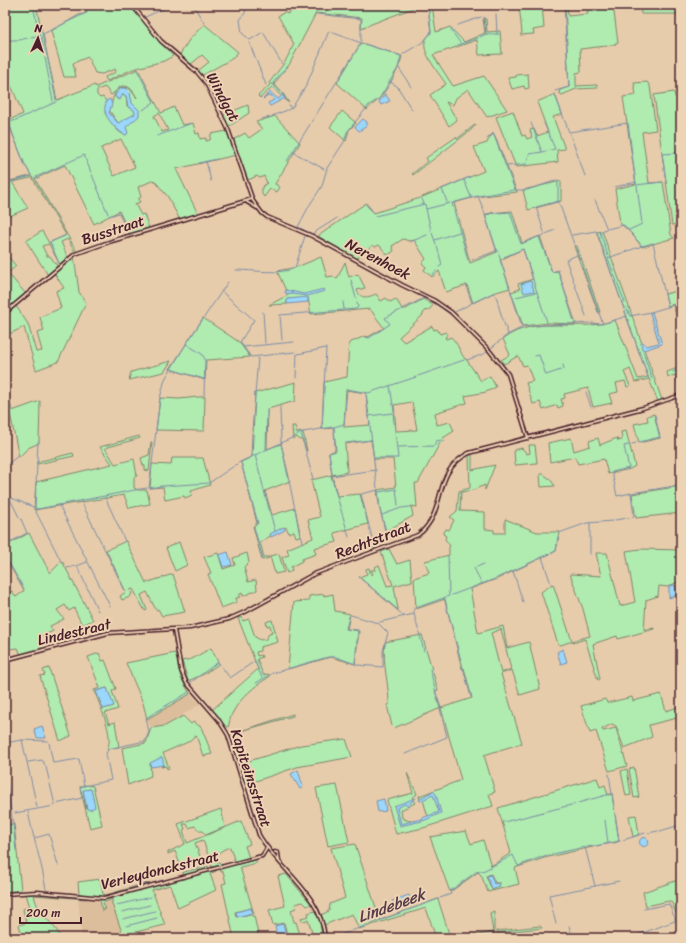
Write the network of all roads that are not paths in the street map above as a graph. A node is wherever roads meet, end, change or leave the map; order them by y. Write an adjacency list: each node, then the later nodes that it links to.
1 (132, 5): 2 (street, Windgat)
2 (252, 199): 3 (street, Busstraat); 4 (street, Nerenhoek)
3 (246, 201): 4 (street); 5 (street, Busstraat)
4 (258, 208): 7 (street, Nerenhoek)
5 (5, 313)
6 (681, 395): 7 (street, Rechtstraat)
7 (528, 438): 8 (street, Rechtstraat)
8 (174, 630): 9 (street, Lindestraat); 10 (street, Kapiteinsstraat)
9 (5, 660)
10 (267, 849): 11 (street, Kapiteinsstraat); 12 (street, Kapiteinsstraat); 13 (street, Verleydonckstraat)
11 (275, 852): 12 (street); 12 (street)
12 (275, 856): 14 (street)
13 (5, 894)
14 (325, 938)

